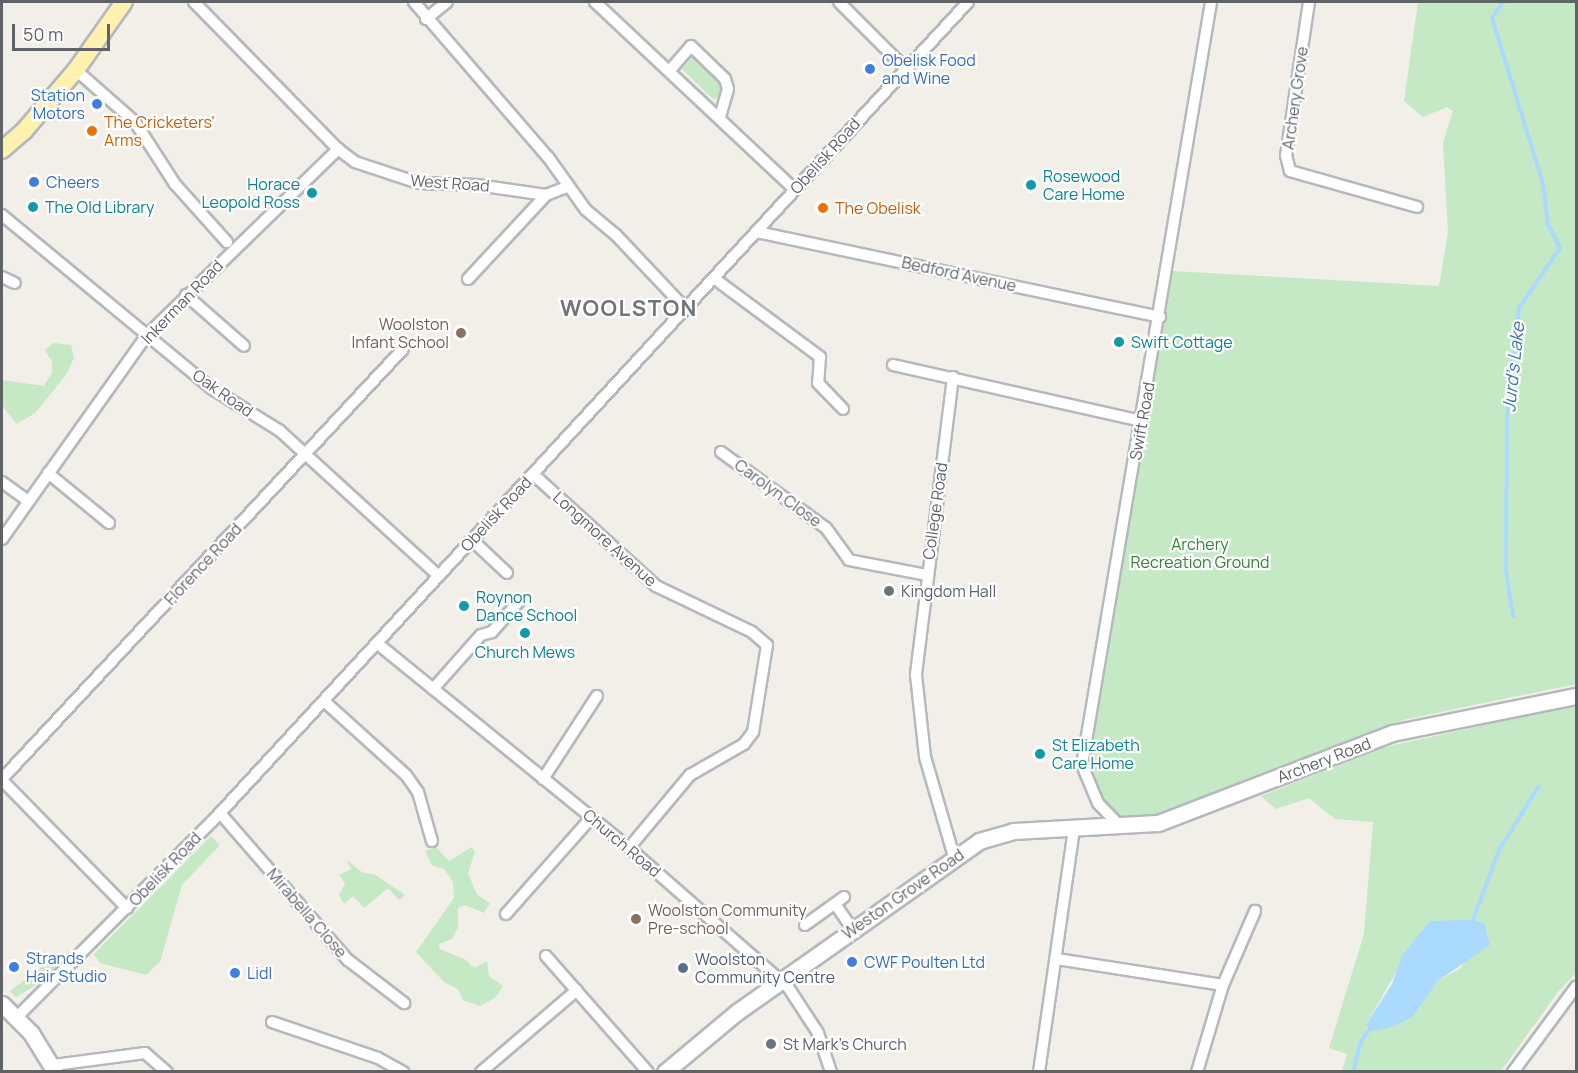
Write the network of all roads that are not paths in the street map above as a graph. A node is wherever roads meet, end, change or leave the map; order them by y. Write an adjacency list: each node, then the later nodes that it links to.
1 (124, 2): 13 (main road)
2 (194, 2): 15 (street, West Road)
3 (414, 2): 10 (street)
4 (447, 2): 10 (street)
5 (839, 2): 12 (street)
6 (968, 2): 12 (street, Obelisk Road)
7 (1211, 2): 30 (street, Swift Road)
8 (1309, 2): 20 (street, Archery Grove)
9 (602, 4): 11 (street)
10 (426, 19): 17 (street)
11 (670, 69): 14 (street); 14 (street)
12 (906, 69): 18 (street, Obelisk Road)
13 (76, 70): 16 (main road); 23 (street)
14 (720, 117): 18 (street)
15 (338, 149): 19 (street, West Road); 28 (street, Inkerman Road)
16 (2, 150)
17 (567, 187): 19 (street, West Road); 29 (street)
18 (795, 190): 22 (street, Obelisk Road)
19 (546, 195): 25 (street)
20 (1417, 207)
21 (2, 215): 31 (street, Oak Road)
22 (757, 232): 26 (street, Obelisk Road); 30 (street, Bedford Avenue)
23 (227, 242)
24 (2, 277): 27 (street)
25 (468, 279)
26 (715, 279): 29 (street, Obelisk Road); 36 (street)
27 (15, 283)
28 (186, 296): 31 (street, Inkerman Road); 32 (street)
29 (686, 309): 41 (street, Obelisk Road)
30 (1160, 317): 37 (street, Swift Road)
31 (147, 335): 39 (street, Oak Road); 40 (street, Inkerman Road)
32 (244, 346)
33 (403, 349): 39 (street, Florence Road)
34 (893, 365): 35 (street)
35 (953, 377): 37 (street); 48 (street, College Road)
36 (843, 409)
37 (1142, 421): 60 (street, Swift Road)
38 (721, 452): 48 (street, Carolyn Close)
39 (306, 453): 49 (street, Oak Road); 56 (street, Florence Road)
40 (48, 473): 43 (street, Inkerman Road); 44 (street)
41 (533, 474): 46 (street, Obelisk Road); 63 (street, Longmore Avenue)
42 (2, 482): 43 (street)
43 (28, 501): 45 (street, Inkerman Road)
44 (109, 523)
45 (2, 539)
46 (472, 540): 47 (street); 49 (street, Obelisk Road)
47 (507, 573)
48 (927, 575): 64 (street, College Road)
49 (439, 576): 51 (street, Obelisk Road)
50 (520, 600): 52 (street)
51 (378, 644): 52 (street, Church Road); 55 (street, Obelisk Road)
52 (433, 689): 57 (street, Church Road)
53 (597, 696): 57 (street)
54 (1576, 696): 60 (street, Archery Road)
55 (324, 700): 58 (street, Obelisk Road); 62 (street)
56 (2, 779): 65 (street)
57 (543, 779): 59 (street, Church Road)
58 (220, 813): 65 (street, Obelisk Road); 76 (street, Mirabella Close)
59 (591, 818): 63 (street, Church Road); 67 (street)
60 (1122, 828): 61 (street, Archery Road)
61 (1074, 830): 64 (street, Weston Grove Road); 71 (street)
62 (432, 841)
63 (629, 848): 72 (street, Church Road)
64 (954, 857): 69 (street, Weston Grove Road)
65 (127, 909): 78 (street, Obelisk Road)
66 (1255, 910): 73 (street)
67 (506, 914)
68 (805, 925): 69 (street)
69 (852, 928): 72 (street, Weston Grove Road)
70 (546, 956): 75 (street)
71 (1057, 959): 73 (street); 87 (street)
72 (779, 981): 85 (street, Weston Grove Road); 86 (street, Church Road)
73 (1223, 985): 88 (street)
74 (1576, 987): 89 (street)
75 (576, 990): 83 (street); 84 (street)
76 (404, 1003)
77 (2, 1004): 78 (street)
78 (16, 1018): 80 (street)
79 (272, 1022): 82 (street)
80 (55, 1068): 81 (street)
81 (167, 1071)
82 (403, 1071)
83 (481, 1071)
84 (648, 1071)
85 (665, 1071)
86 (831, 1071)
87 (1039, 1071)
88 (1197, 1071)
89 (1513, 1071)

